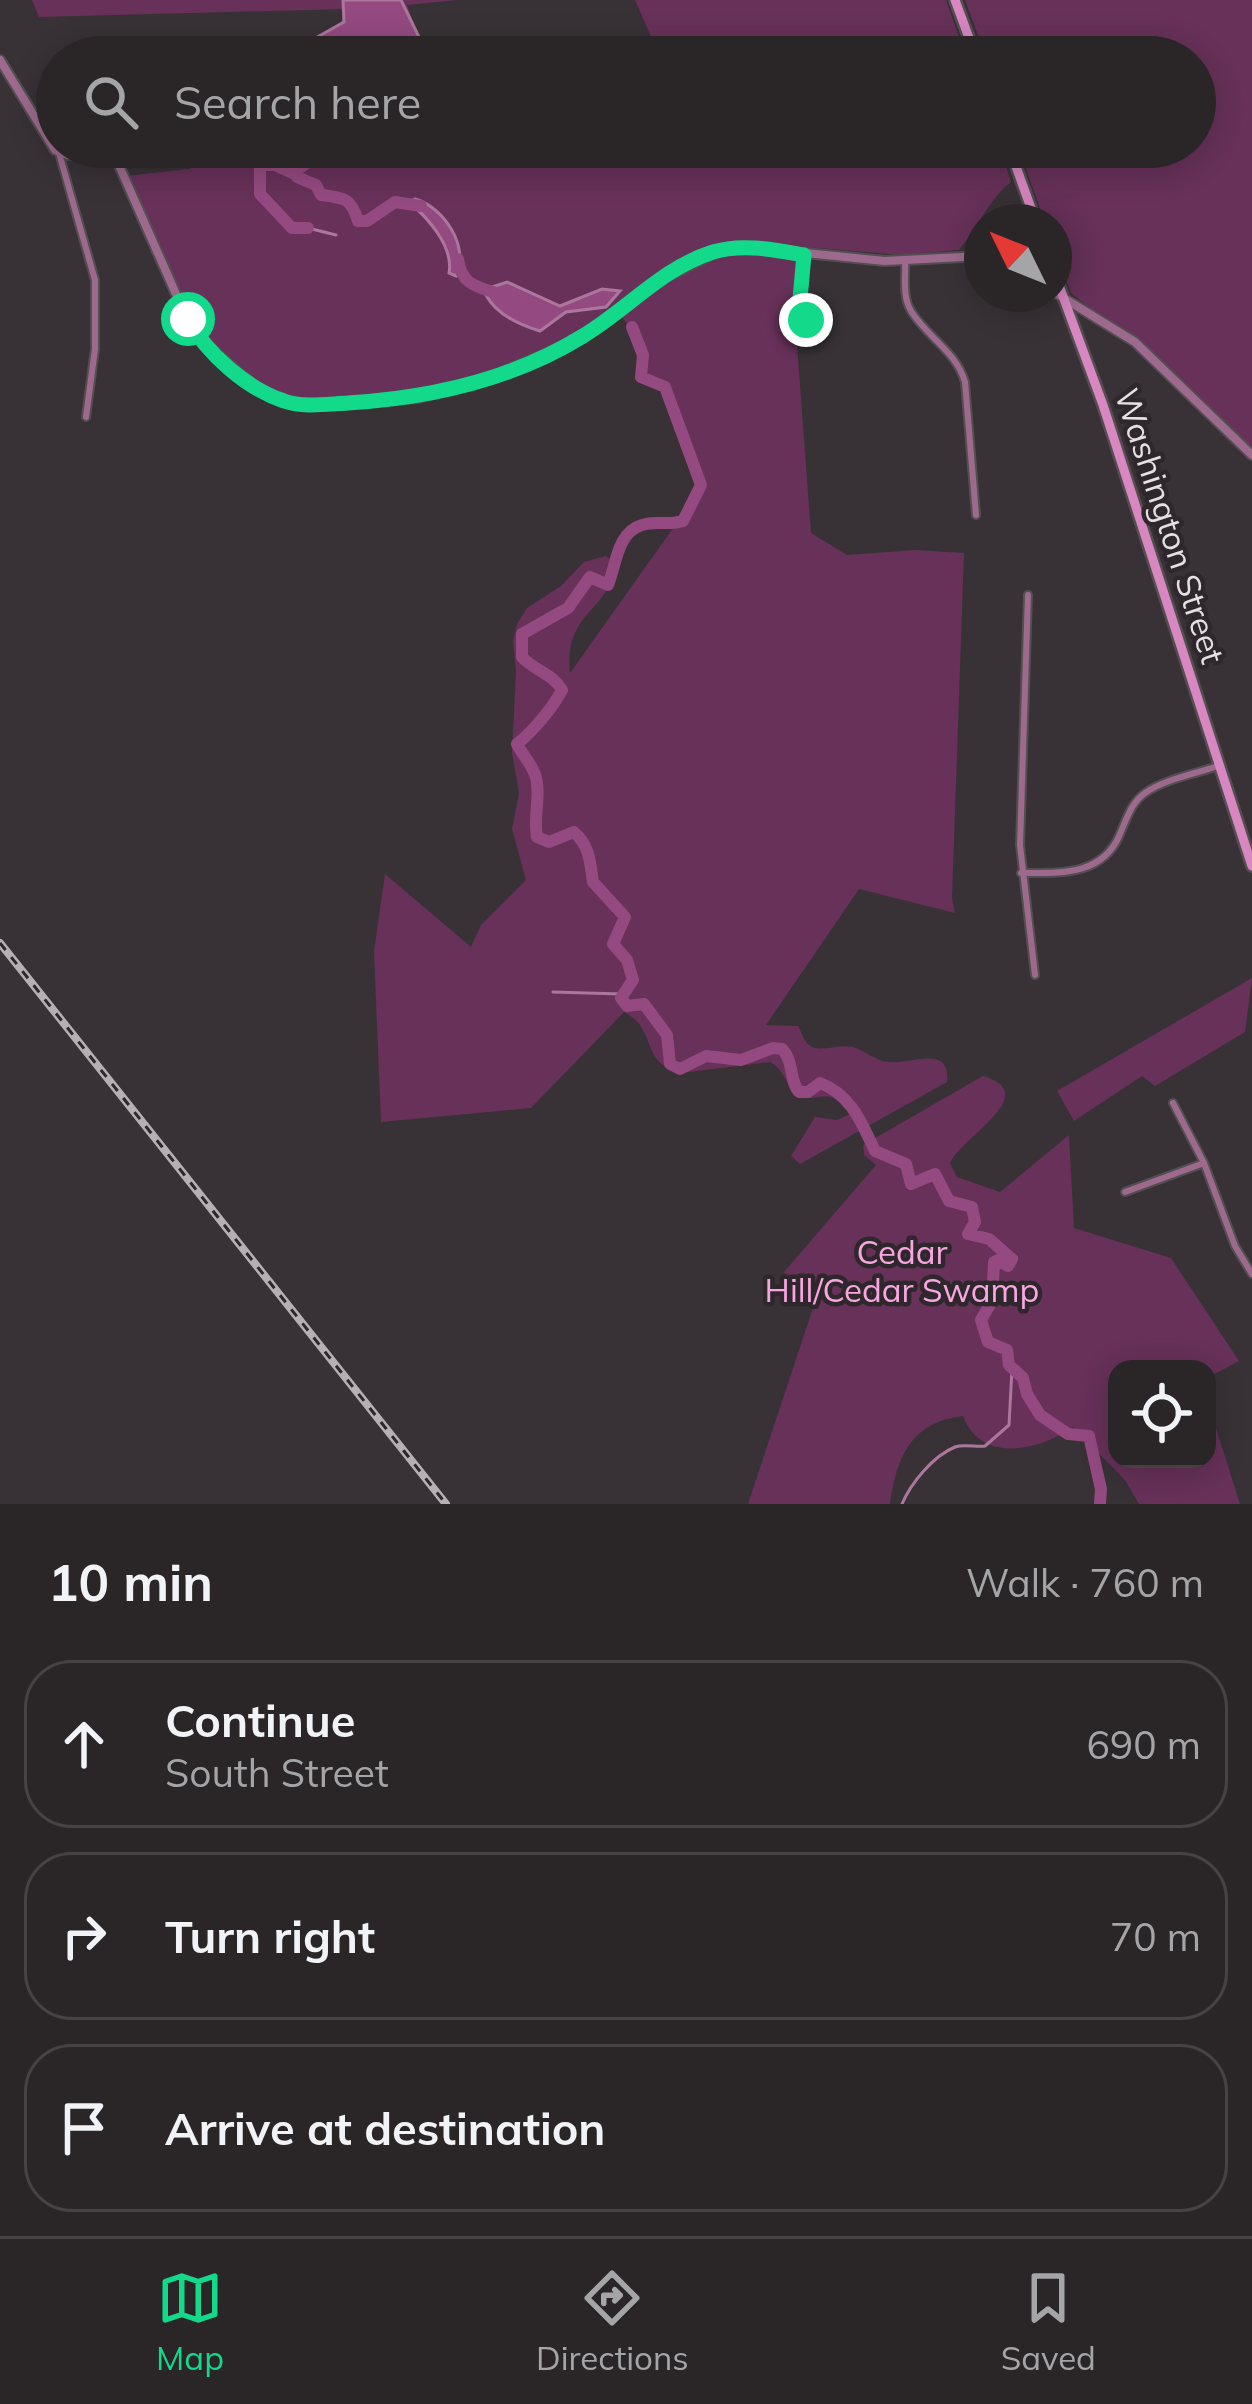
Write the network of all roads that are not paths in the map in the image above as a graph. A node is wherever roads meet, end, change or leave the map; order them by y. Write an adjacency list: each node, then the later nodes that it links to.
1 (955, 0): 2 (main road)
2 (968, 36)
3 (0, 60): 4 (street)
4 (36, 123)
5 (63, 168): 15 (street)
6 (121, 168): 9 (street)
7 (1017, 168): 8 (main road)
8 (1030, 204)
9 (804, 255): 11 (street); 14 (street)
10 (964, 257): 11 (street)
11 (905, 261): 17 (street)
12 (1072, 304): 16 (street)
13 (1066, 312): 19 (main road, Washington Street)
14 (815, 333)
15 (86, 417)
16 (1252, 455)
17 (976, 515)
18 (1028, 596): 21 (street)
19 (1218, 766): 20 (main road, Washington Street); 21 (street)
20 (1252, 866)
21 (1021, 873): 22 (street)
22 (1035, 975)
23 (1172, 1103): 24 (street)
24 (1204, 1163): 25 (street); 26 (street)
25 (1124, 1192)
26 (1252, 1274)

